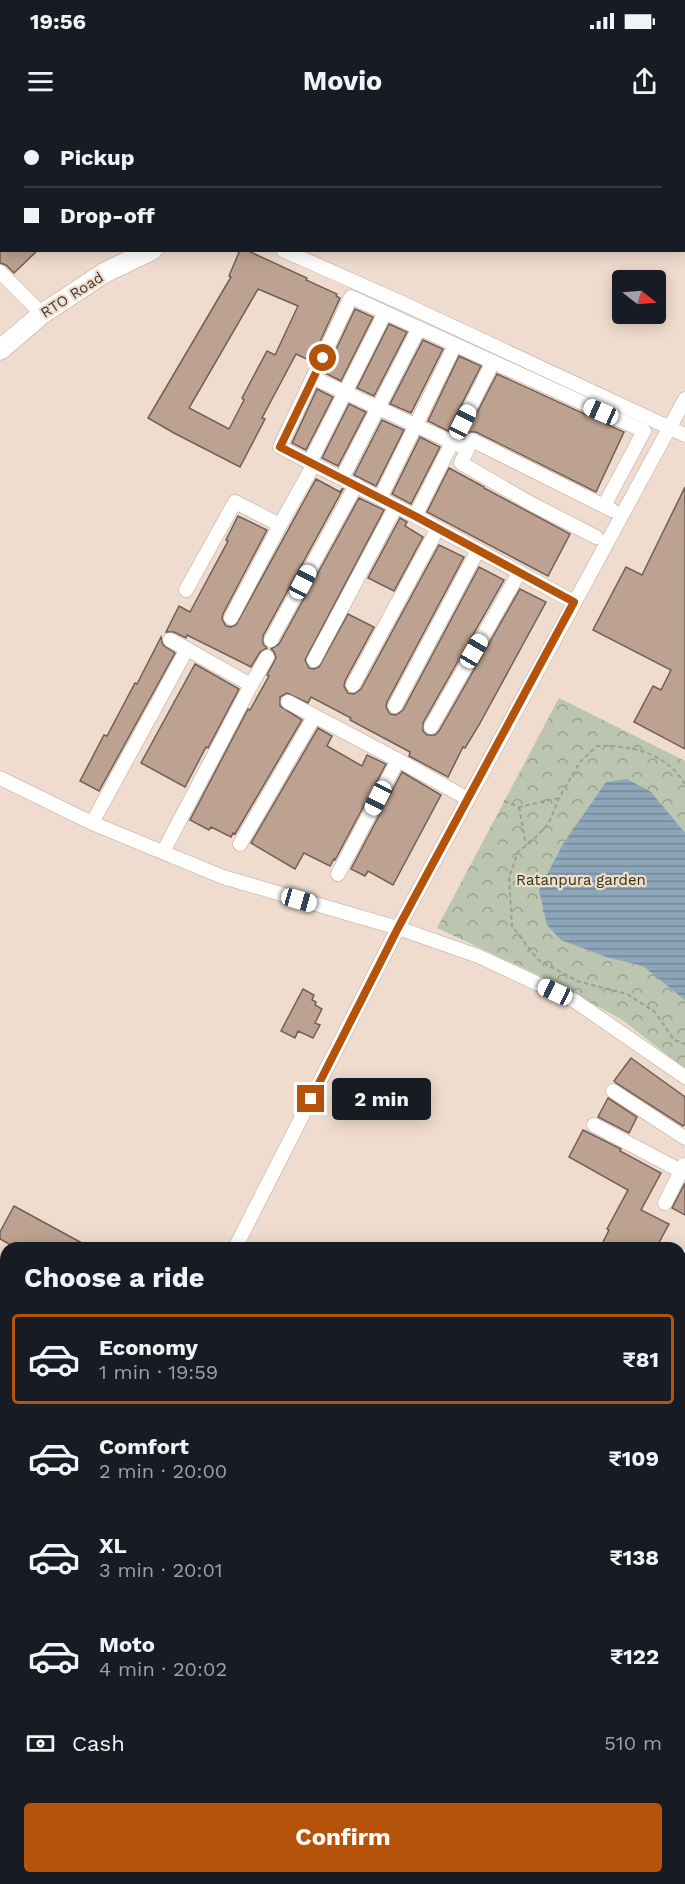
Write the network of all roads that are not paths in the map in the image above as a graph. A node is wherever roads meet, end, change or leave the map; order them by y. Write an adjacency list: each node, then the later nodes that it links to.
1 (148, 252): 5 (street, RTO Road)
2 (288, 252): 15 (street)
3 (0, 272): 5 (street)
4 (385, 313): 6 (street); 10 (street); 11 (street)
5 (42, 314): 8 (street, RTO Road)
6 (420, 328): 7 (street); 13 (street)
7 (455, 345): 9 (street); 14 (street)
8 (0, 350)
9 (494, 362): 17 (street); 24 (street)
10 (314, 378): 11 (street); 19 (street)
11 (345, 393): 13 (street); 19 (street)
12 (685, 399): 15 (street)
13 (378, 408): 14 (street); 20 (street)
14 (415, 425): 17 (street); 22 (street)
15 (669, 428): 16 (street); 25 (street)
16 (685, 435)
17 (453, 442): 18 (street); 26 (street)
18 (468, 449): 24 (street); 29 (street)
19 (312, 463): 20 (street); 27 (street)
20 (342, 478): 21 (street)
21 (356, 485): 22 (street); 36 (street)
22 (380, 498): 23 (street)
23 (396, 506): 26 (street); 39 (street)
24 (604, 506): 25 (street)
25 (622, 514): 33 (street)
26 (415, 516): 28 (street)
27 (280, 525): 32 (street); 34 (street)
28 (438, 528): 30 (street); 41 (street)
29 (596, 537)
30 (478, 550): 31 (street); 43 (street)
31 (519, 573): 33 (street); 45 (street)
32 (186, 590)
33 (574, 602): 48 (street)
34 (231, 618)
35 (170, 640): 37 (street)
36 (271, 640)
37 (187, 649): 40 (street); 49 (street)
38 (267, 657): 40 (street)
39 (314, 660)
40 (251, 685): 51 (street)
41 (353, 685)
42 (288, 702): 44 (street)
43 (395, 706)
44 (314, 717): 46 (street); 50 (street)
45 (431, 727)
46 (398, 760): 48 (street); 52 (street)
47 (0, 778): 49 (street)
48 (468, 799): 53 (street)
49 (92, 823): 51 (street)
50 (240, 844)
51 (163, 852): 53 (street)
52 (338, 874)
53 (398, 928): 54 (street); 60 (street)
54 (685, 1077)
55 (614, 1091): 57 (street)
56 (594, 1125): 58 (street)
57 (685, 1138)
58 (683, 1167): 59 (street)
59 (665, 1203)
60 (238, 1242)

